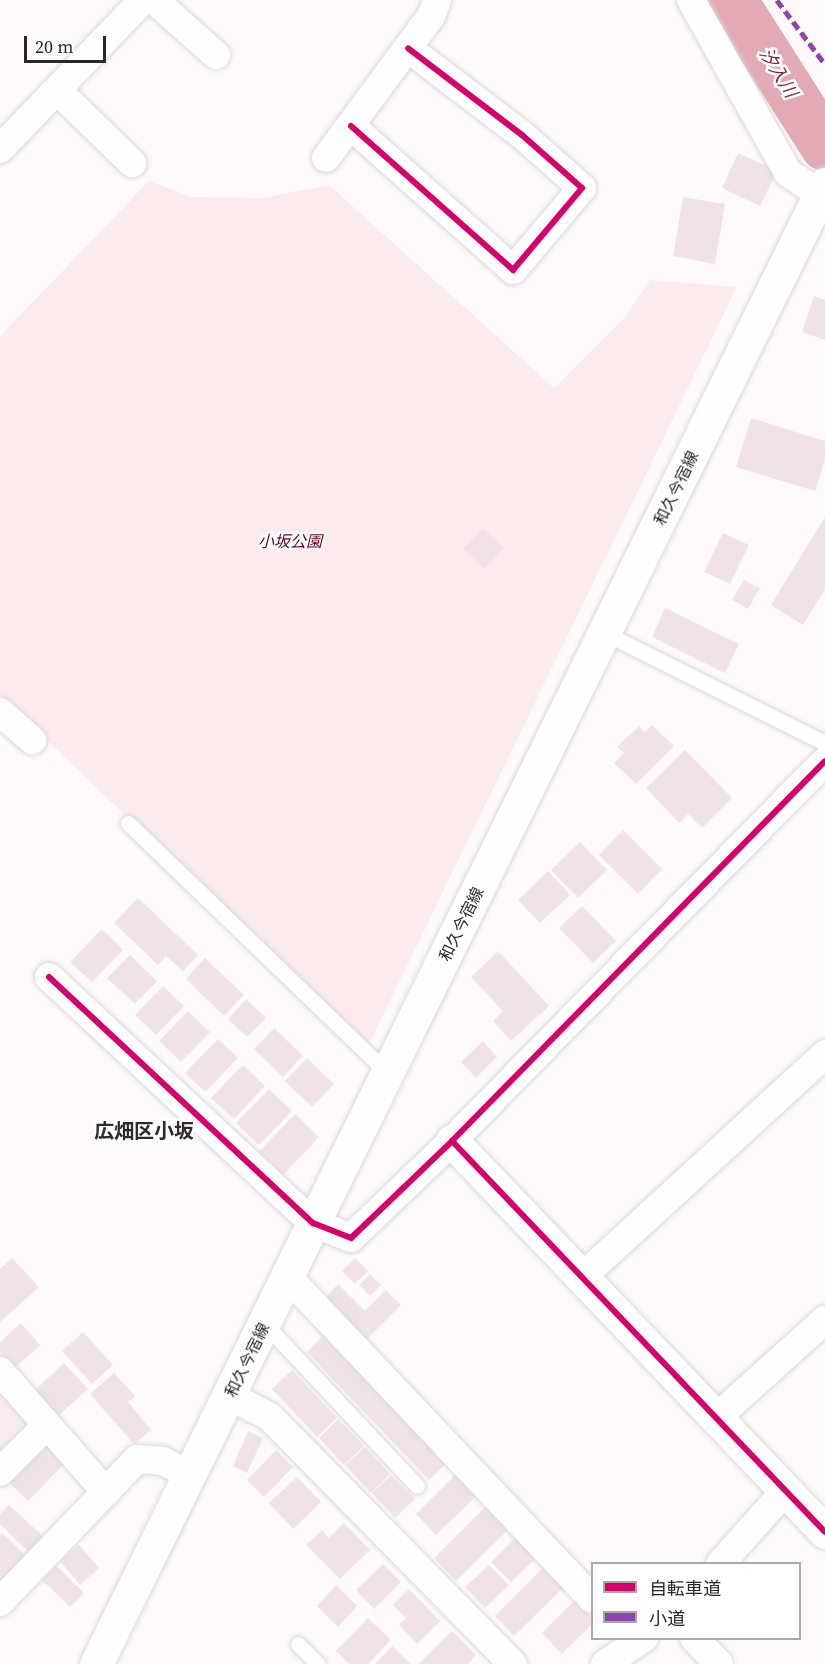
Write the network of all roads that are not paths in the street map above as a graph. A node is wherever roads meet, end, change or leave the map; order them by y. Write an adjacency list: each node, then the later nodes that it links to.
1 (143, 0): 7 (street)
2 (154, 0): 6 (street)
3 (437, 0): 5 (street)
4 (691, 0): 12 (street)
5 (408, 48): 8 (street); 8 (street)
6 (216, 55)
7 (57, 90): 9 (street); 11 (street)
8 (351, 126): 10 (street)
9 (0, 150)
10 (326, 158)
11 (132, 163)
12 (822, 189): 13 (main road, 和久今宿線)
13 (605, 633): 16 (lane); 21 (main road, 和久今宿線)
14 (0, 712): 15 (street)
15 (32, 740)
16 (825, 743)
17 (825, 761): 22 (street)
18 (128, 823): 21 (lane)
19 (49, 976): 23 (street)
20 (825, 1054): 25 (street)
21 (388, 1073): 23 (main road, 和久今宿線)
22 (452, 1141): 23 (street); 25 (main road)
23 (313, 1223): 24 (main road, 和久今宿線)
24 (287, 1276): 27 (main road, 和久今宿線); 39 (street)
25 (582, 1277): 30 (main road)
26 (825, 1320): 30 (street)
27 (265, 1324): 29 (main road, 和久今宿線); 34 (lane)
28 (0, 1371): 31 (street)
29 (230, 1396): 33 (main road, 和久今宿線); 46 (street)
30 (716, 1418): 35 (main road)
31 (47, 1425): 32 (street); 36 (street)
32 (0, 1472)
33 (189, 1475): 36 (street); 44 (main road, 和久今宿線)
34 (417, 1486)
35 (786, 1490): 37 (main road); 38 (street)
36 (106, 1492): 40 (street)
37 (825, 1532)
38 (721, 1562)
39 (591, 1598)
40 (0, 1602)
41 (696, 1640): 48 (street)
42 (636, 1641): 47 (street)
43 (298, 1644): 45 (lane)
44 (96, 1664)
45 (318, 1664)
46 (513, 1664)
47 (606, 1664)
48 (719, 1664)

